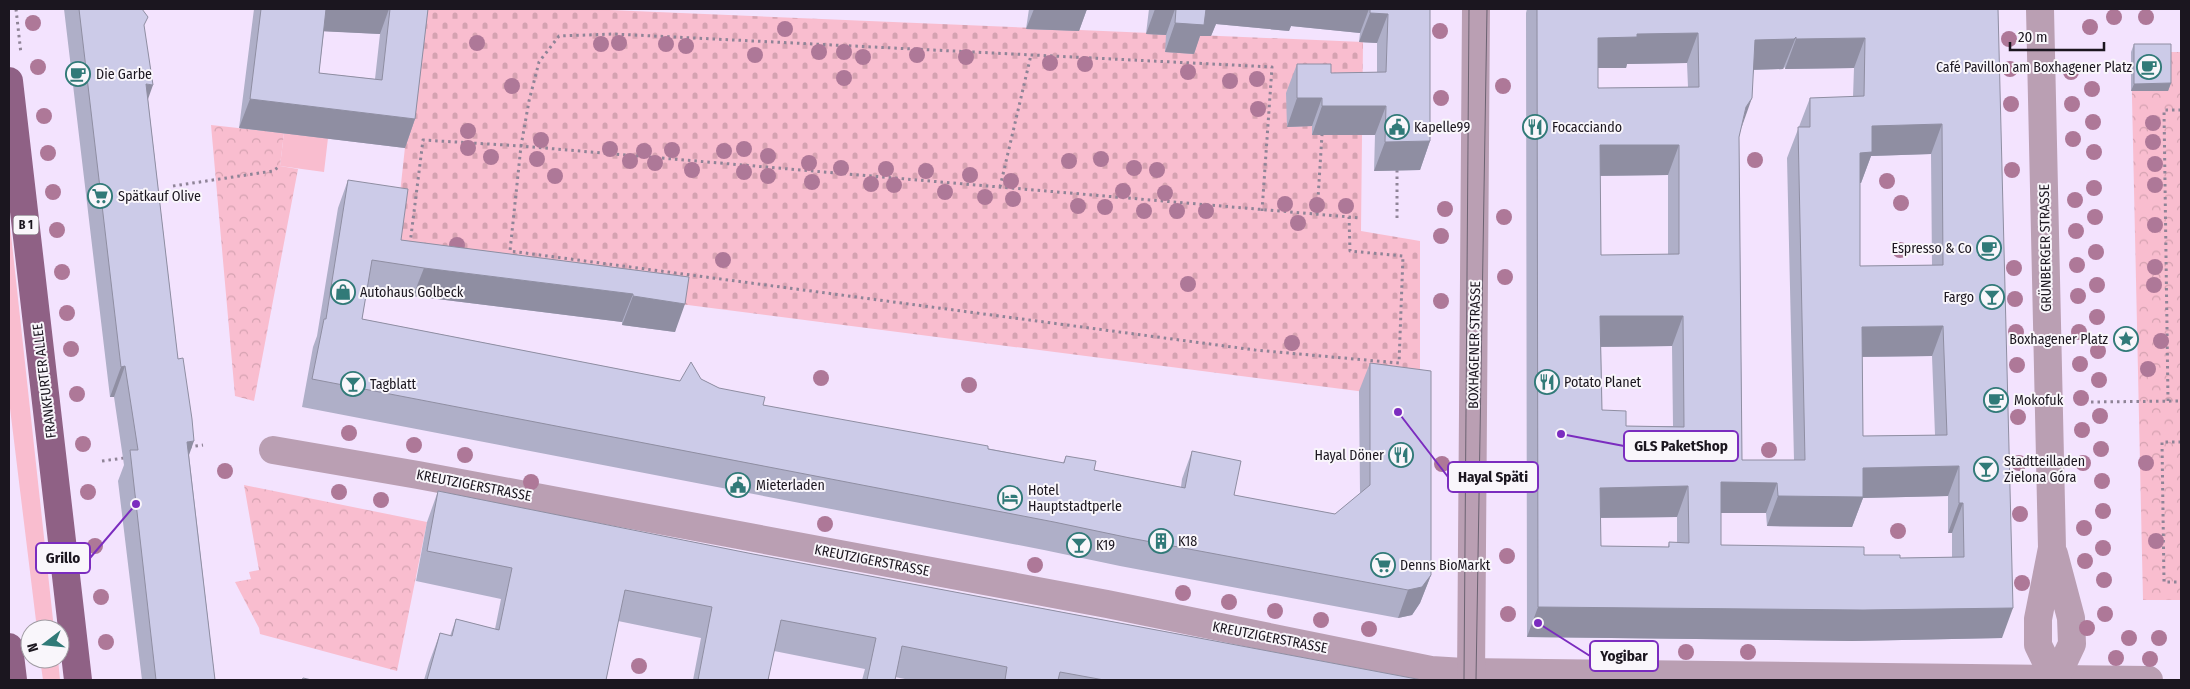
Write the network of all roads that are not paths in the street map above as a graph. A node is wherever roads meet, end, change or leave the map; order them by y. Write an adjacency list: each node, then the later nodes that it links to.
1 (1476, 9): 6 (street, BOXHAGENER STRASSE)
2 (2040, 9): 9 (street, GRÜNBERGER STRASSE)
3 (9, 81): 8 (main road, FRANKFURTER ALLEE / B 1)
4 (273, 450): 6 (street, KREUTZIGERSTRASSE)
5 (9, 646): 7 (main road)
6 (1471, 676): 9 (street, KREUTZIGERSTRASSE)
7 (13, 680)
8 (78, 680)
9 (2055, 680): 10 (street, KREUTZIGERSTRASSE)
10 (2150, 680)

